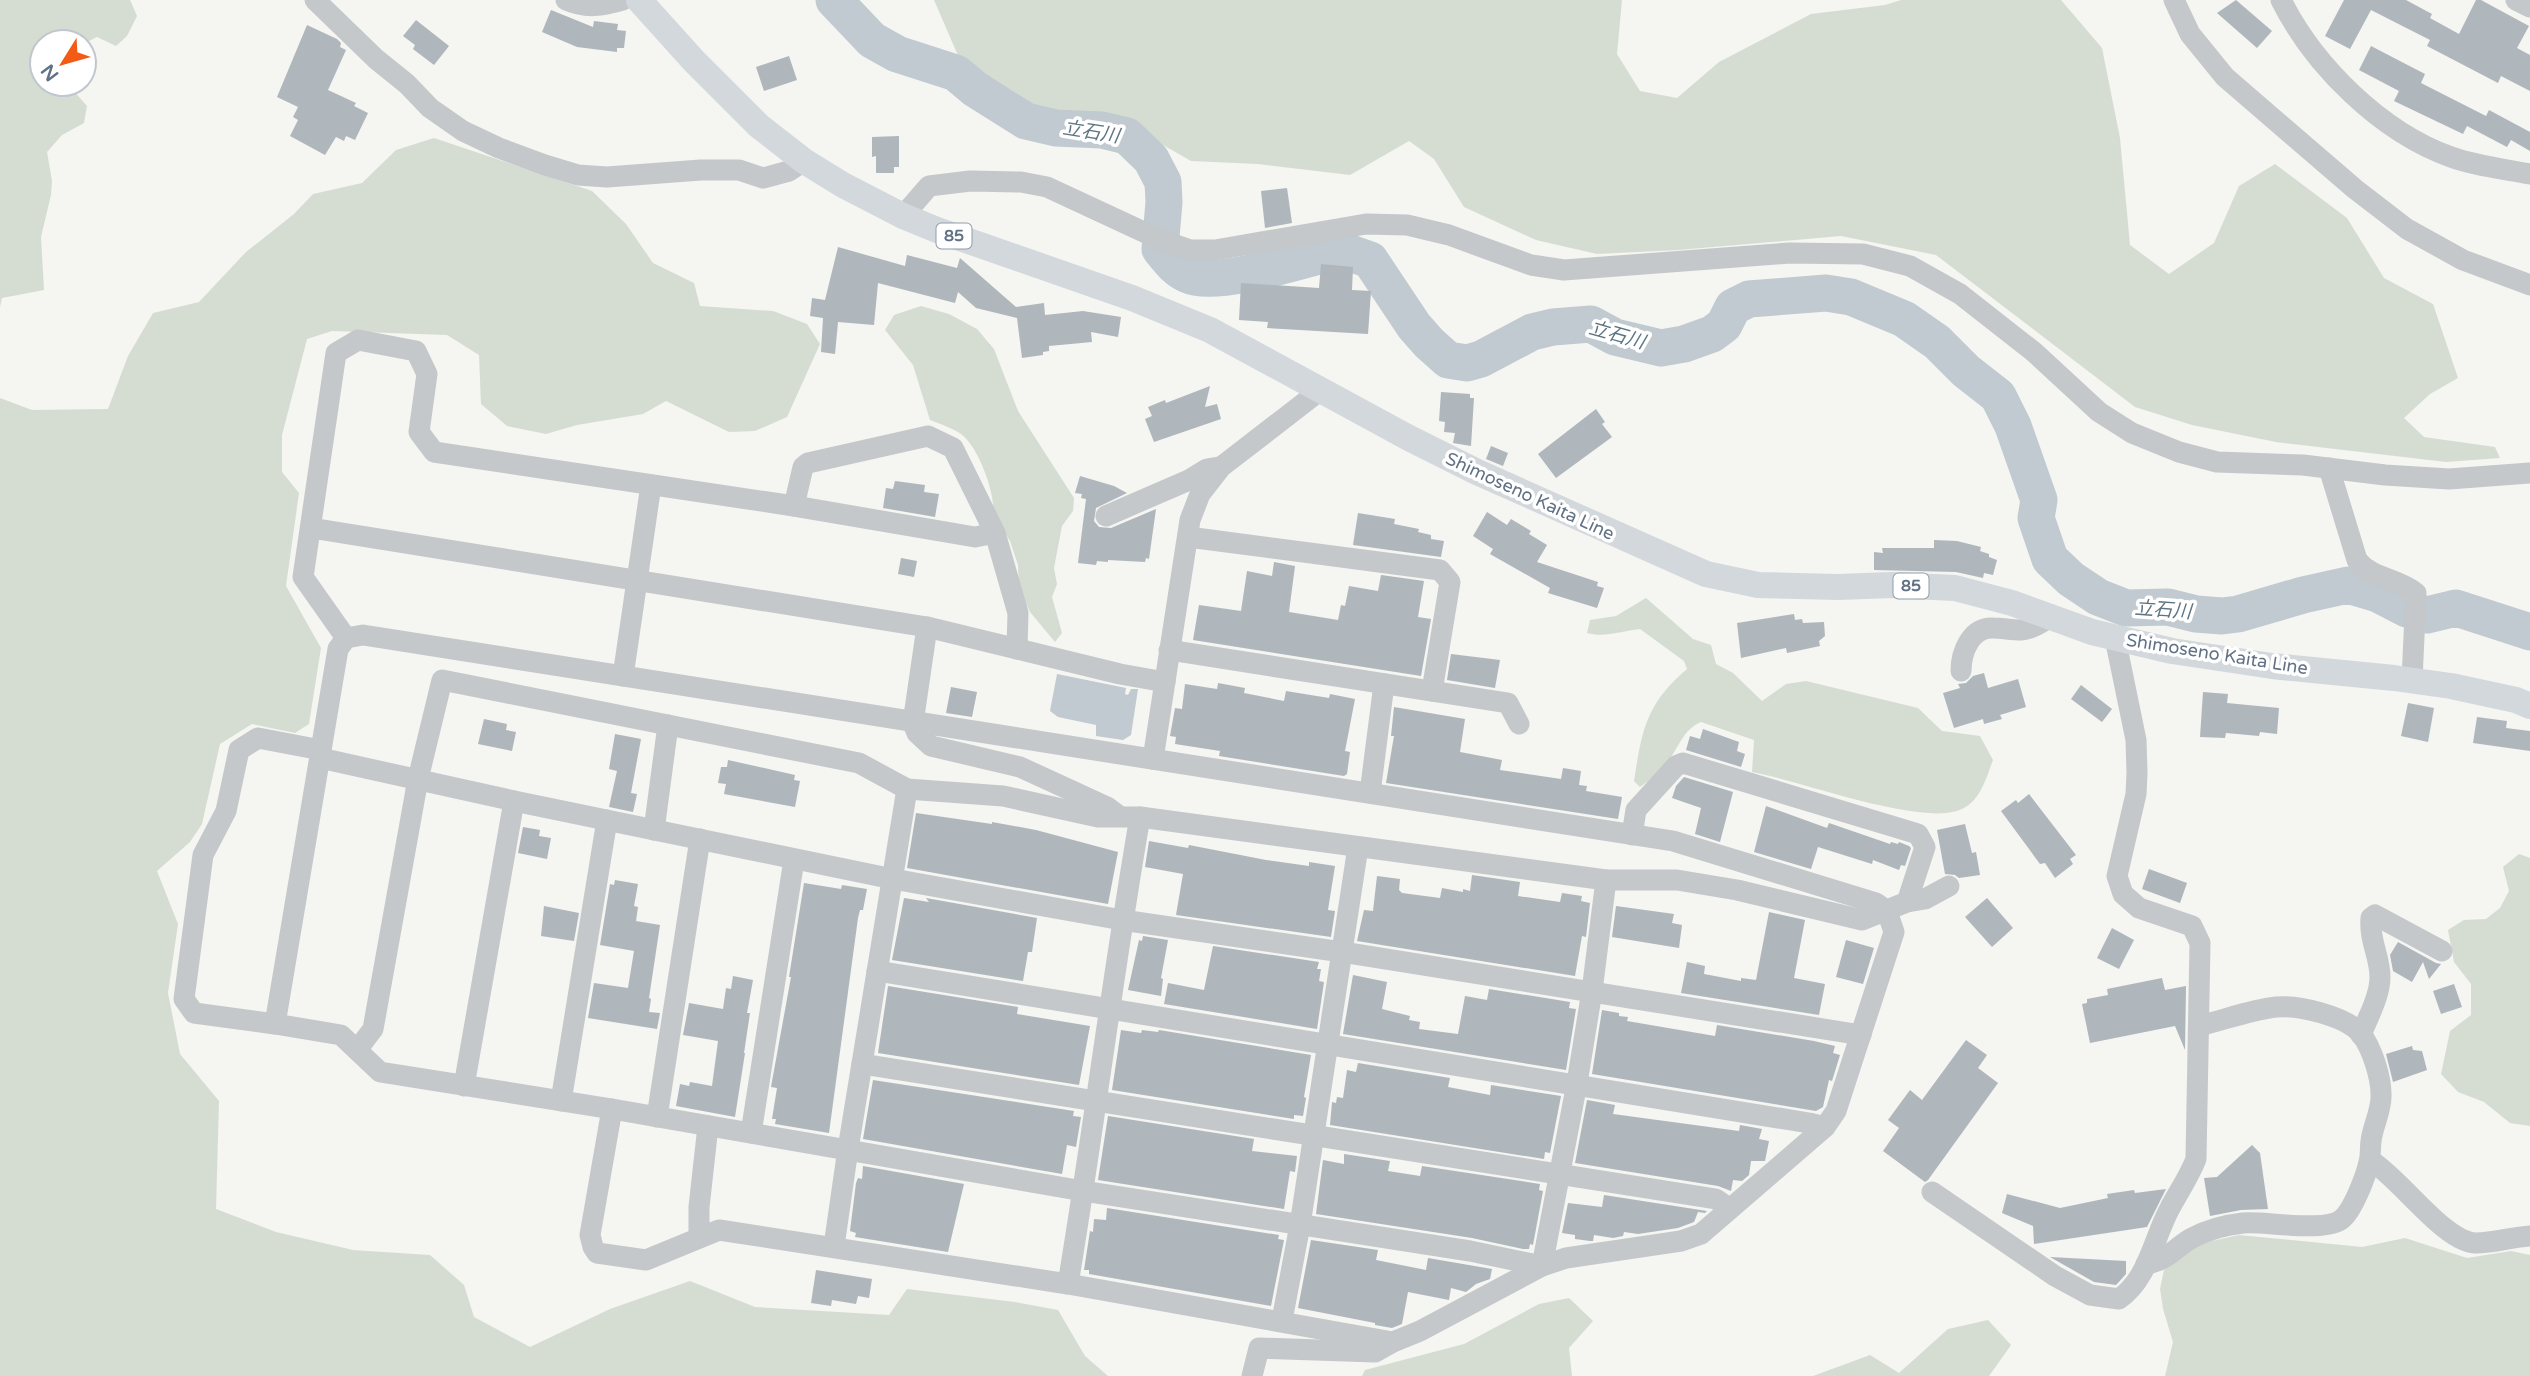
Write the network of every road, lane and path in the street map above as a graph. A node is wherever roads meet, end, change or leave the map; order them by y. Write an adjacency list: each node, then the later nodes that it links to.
1 (315, 0): 9 (street)
2 (566, 0): 3 (street)
3 (623, 0)
4 (639, 0): 9 (main road, Shimoseno Kaita Line / 85)
5 (2174, 0): 12 (street)
6 (2281, 0): 10 (street)
7 (2516, 0): 8 (street)
8 (2530, 7)
9 (804, 161): 11 (main road, Shimoseno Kaita Line / 85)
10 (2530, 174)
11 (903, 216): 13 (main road, Shimoseno Kaita Line / 85); 15 (street)
12 (2530, 285)
13 (1322, 389): 14 (street); 24 (main road, Shimoseno Kaita Line / 85)
14 (1221, 467): 19 (street); 22 (street)
15 (2329, 468): 16 (street); 32 (street)
16 (2530, 473)
17 (651, 485): 18 (street); 20 (street); 23 (street)
18 (794, 506): 21 (street); 21 (street)
19 (1106, 516)
20 (311, 528): 23 (street); 26 (street)
21 (995, 533): 28 (street)
22 (1188, 537): 29 (street); 35 (street)
23 (637, 582): 25 (street); 31 (street)
24 (2050, 617): 27 (main road, Shimoseno Kaita Line / 85); 30 (street)
25 (927, 627): 28 (street); 37 (street)
26 (346, 638): 31 (street); 40 (street)
27 (2115, 638): 32 (main road, Shimoseno Kaita Line / 85); 65 (street)
28 (1017, 649): 33 (street)
29 (1169, 650): 33 (street); 34 (street)
30 (1961, 671)
31 (623, 676): 37 (street)
32 (2412, 680): 36 (main road, Shimoseno Kaita Line / 85)
33 (1166, 682): 41 (street)
34 (1384, 684): 35 (street); 44 (street)
35 (1432, 691): 38 (street)
36 (2530, 706)
37 (913, 723): 41 (street); 46 (street)
38 (1519, 724)
39 (668, 725): 42 (street); 43 (street); 48 (street)
40 (320, 754): 42 (street); 64 (street); 64 (street)
41 (1153, 759): 44 (street)
42 (418, 779): 45 (street); 69 (street)
43 (907, 789): 46 (street); 53 (street)
44 (1370, 793): 49 (street)
45 (514, 801): 47 (street); 72 (street)
46 (1130, 817): 51 (street); 58 (street)
47 (607, 820): 48 (street); 73 (street)
48 (654, 830): 50 (street)
49 (1632, 835): 56 (street); 57 (street)
50 (700, 839): 52 (street); 76 (street)
51 (1359, 847): 54 (street); 60 (street)
52 (794, 860): 53 (street); 79 (street)
53 (893, 879): 58 (street); 61 (street)
54 (1606, 880): 57 (street); 62 (street)
55 (1949, 886): 56 (street)
56 (1907, 902): 57 (street)
57 (1887, 912): 66 (street)
58 (1122, 920): 60 (street); 63 (street)
59 (2442, 951): 67 (street)
60 (1342, 952): 62 (street); 68 (street)
61 (877, 971): 63 (street); 70 (street)
62 (1592, 991): 66 (street); 71 (street)
63 (1108, 1009): 68 (street); 74 (street)
64 (275, 1024): 69 (street)
65 (2199, 1026): 67 (street); 91 (street)
66 (1861, 1035): 78 (street)
67 (2361, 1035): 82 (street)
68 (1328, 1043): 71 (street); 80 (street)
69 (357, 1050): 72 (street)
70 (862, 1065): 74 (street); 81 (street)
71 (1577, 1083): 78 (street); 83 (street)
72 (464, 1086): 73 (street)
73 (561, 1101): 75 (street)
74 (1098, 1101): 80 (street); 84 (street)
75 (612, 1109): 76 (street); 89 (street)
76 (657, 1117): 77 (street)
77 (708, 1126): 79 (street); 89 (street)
78 (1825, 1127): 86 (street)
79 (751, 1133): 81 (street)
80 (1314, 1135): 83 (street); 87 (street)
81 (848, 1149): 84 (street); 90 (street)
82 (2370, 1160): 88 (street); 91 (street)
83 (1561, 1174): 86 (street); 92 (street)
84 (1083, 1191): 87 (street); 93 (street)
85 (1932, 1192): 91 (street)
86 (1730, 1209): 92 (street)
87 (1300, 1225): 92 (street); 94 (street)
88 (2530, 1236)
89 (699, 1237): 90 (street)
90 (834, 1247): 93 (street)
91 (2146, 1264)
92 (1542, 1266): 95 (street)
93 (1068, 1284): 94 (street)
94 (1282, 1320): 95 (street)
95 (1393, 1342): 96 (street)
96 (1252, 1376)

